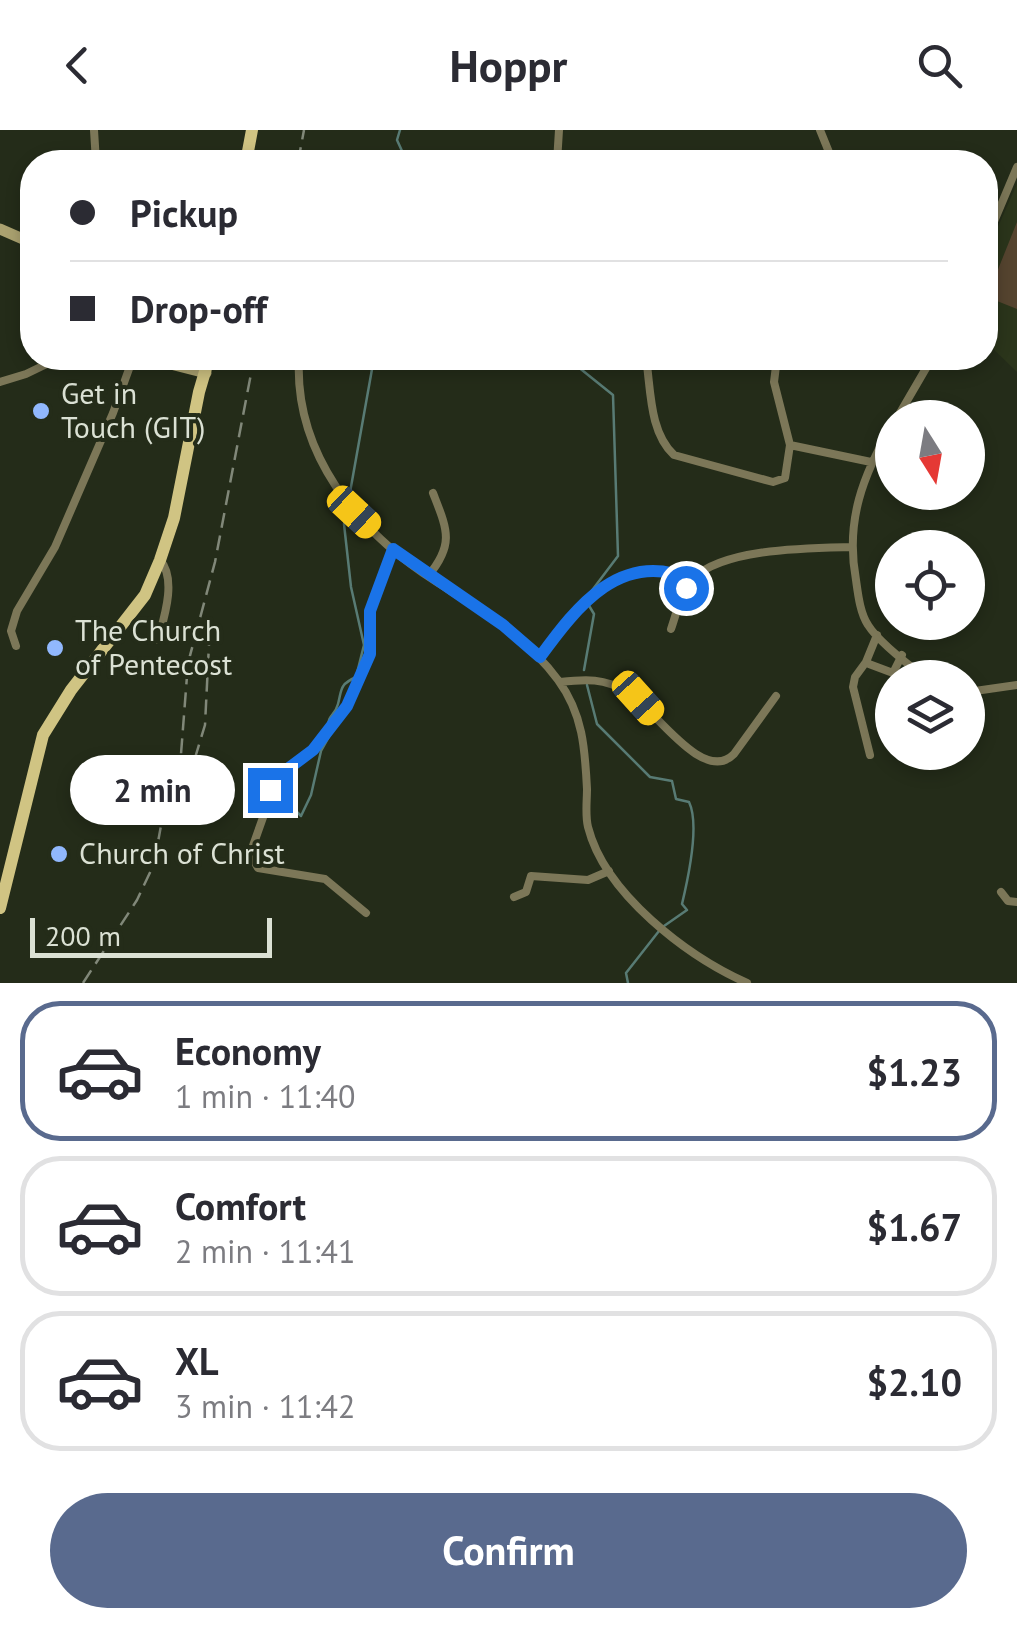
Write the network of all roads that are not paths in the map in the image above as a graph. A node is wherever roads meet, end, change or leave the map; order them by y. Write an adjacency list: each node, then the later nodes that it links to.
1 (1017, 167): 2 (street)
2 (998, 212)
3 (34, 370): 10 (street)
4 (127, 370): 26 (street)
5 (203, 370): 18 (main road)
6 (299, 370): 17 (street)
7 (648, 370): 12 (street)
8 (775, 370): 12 (street)
9 (925, 370): 11 (street)
10 (0, 382)
11 (908, 400)
12 (790, 445): 14 (street)
13 (875, 455): 14 (street)
14 (871, 462): 16 (street)
15 (433, 493): 19 (street)
16 (851, 547): 20 (street); 22 (street)
17 (393, 549): 19 (street); 41 (street)
18 (160, 560): 23 (street); 40 (main road)
19 (428, 576): 28 (street)
20 (692, 580): 21 (street); 28 (street)
21 (672, 629)
22 (875, 633)
23 (158, 640)
24 (875, 640): 30 (street)
25 (883, 640): 27 (street)
26 (16, 646)
27 (902, 656): 29 (street); 30 (street)
28 (540, 657): 31 (street)
29 (906, 660)
30 (866, 662): 35 (street)
31 (560, 682): 34 (street); 36 (street)
32 (1017, 686): 33 (street)
33 (985, 690)
34 (776, 696)
35 (870, 755)
36 (609, 870): 38 (street); 42 (street)
37 (1001, 892): 39 (street)
38 (514, 897)
39 (1017, 902)
40 (0, 908)
41 (366, 913)
42 (747, 983)

